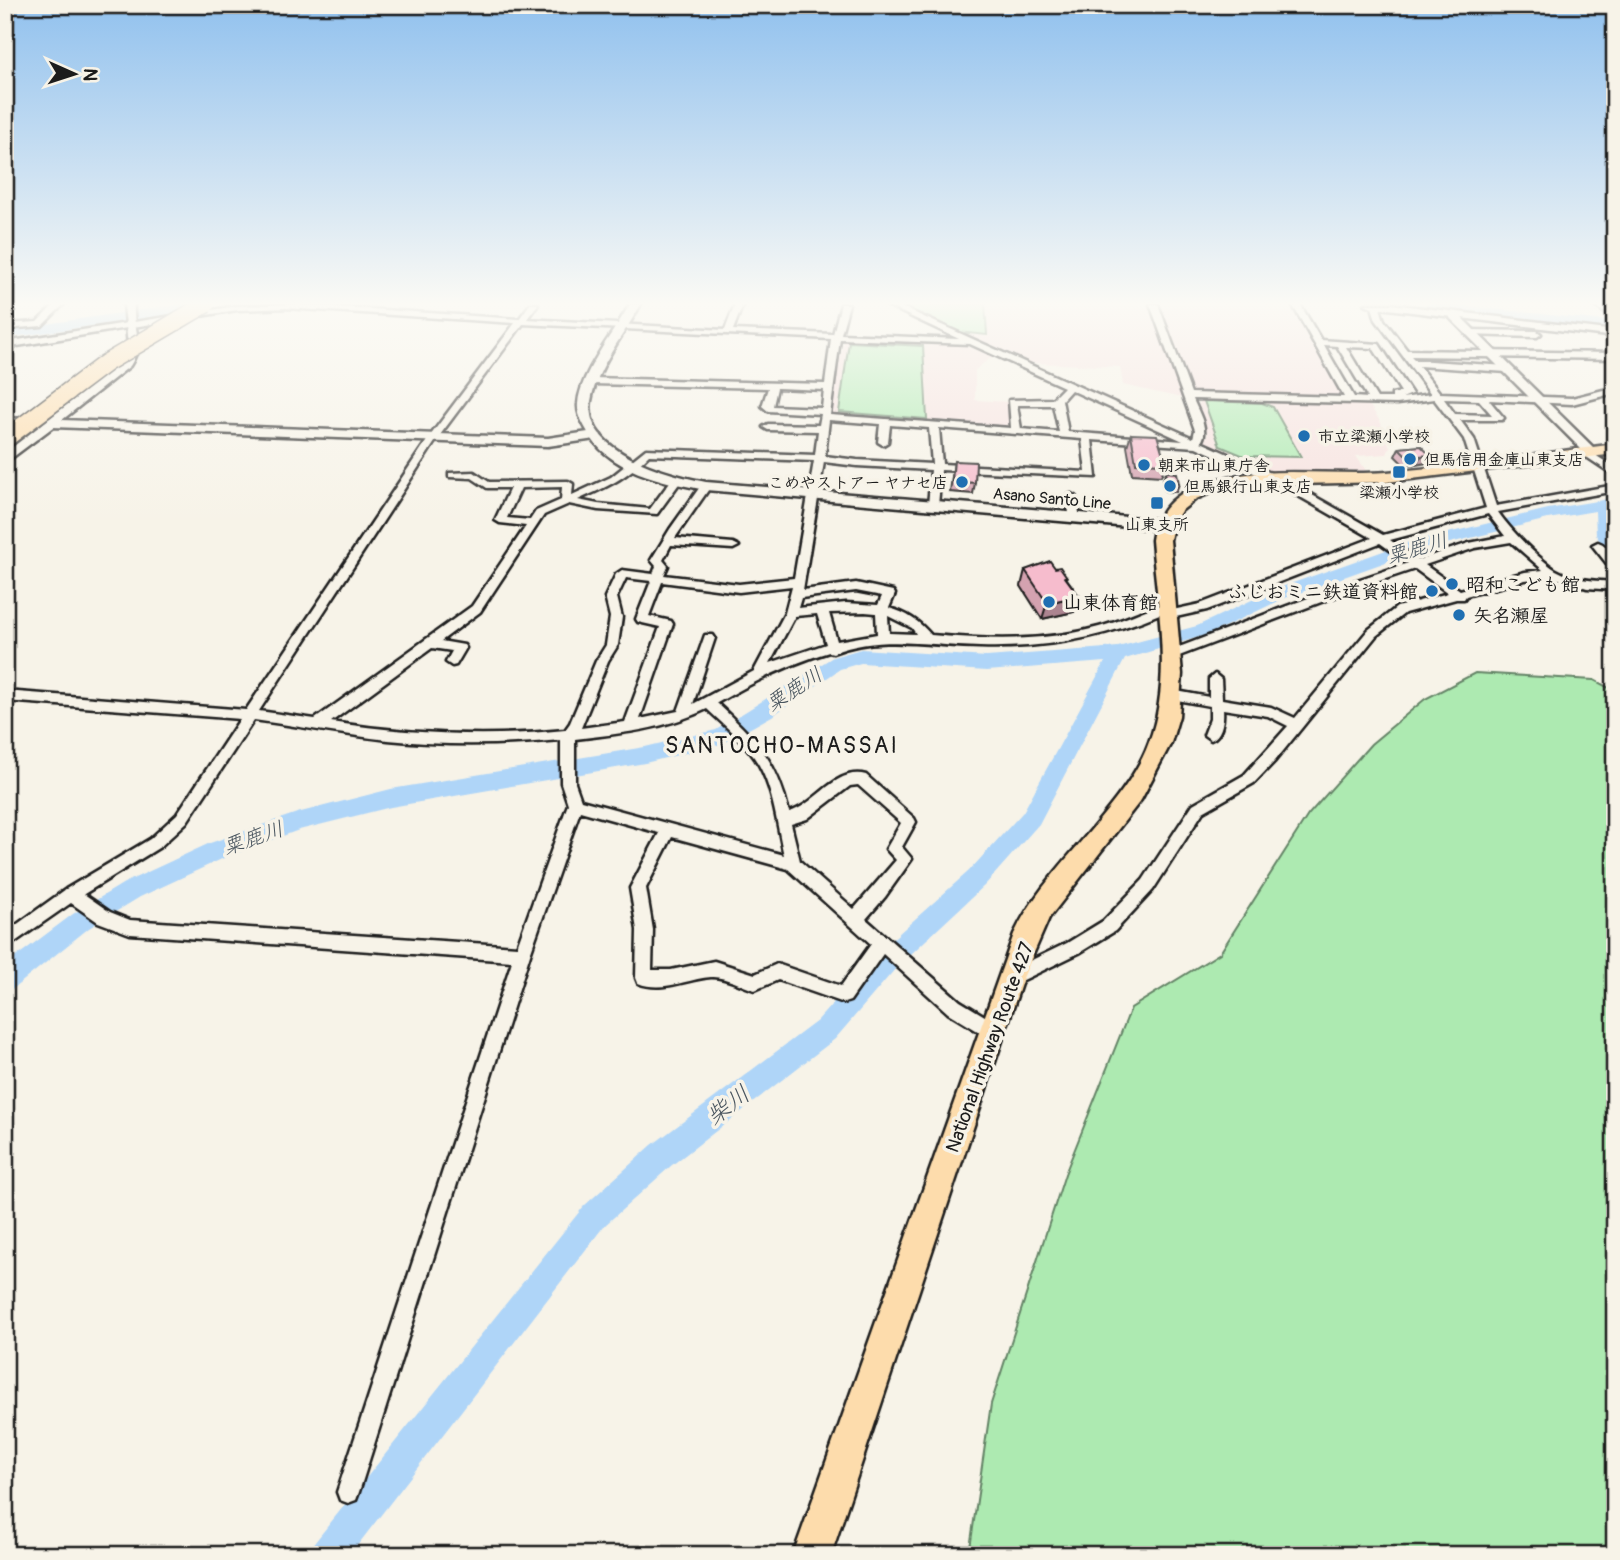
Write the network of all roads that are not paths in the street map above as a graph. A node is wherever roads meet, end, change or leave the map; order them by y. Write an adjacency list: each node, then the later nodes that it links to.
1 (81, 377): 34 (highway, bridge)
2 (86, 377): 38 (highway, bridge)
3 (109, 377): 30 (street)
4 (481, 377): 39 (street)
5 (595, 377): 14 (main road)
6 (830, 377): 16 (street)
7 (1046, 377): 17 (street)
8 (1181, 377): 19 (street)
9 (1337, 377): 23 (street)
10 (1360, 377): 21 (street)
11 (1396, 377): 21 (street)
12 (1423, 377): 20 (street)
13 (1515, 377): 25 (street)
14 (592, 382): 15 (street); 36 (main road)
15 (773, 386): 16 (street); 27 (street)
16 (828, 387): 27 (street)
17 (1069, 387): 24 (street); 42 (street)
18 (1615, 390): 25 (street)
19 (1188, 396): 23 (street); 42 (street)
20 (1437, 396): 21 (street); 22 (street); 26 (street)
21 (1373, 397): 23 (street)
22 (1482, 397): 25 (street); 26 (street)
23 (1350, 399)
24 (1057, 400): 33 (street); 35 (street)
25 (1538, 400): 44 (street)
26 (1454, 417): 50 (street)
27 (824, 419): 29 (street); 31 (street); 46 (street)
28 (5, 421): 30 (street)
29 (885, 422): 32 (street); 41 (street)
30 (48, 423): 39 (street); 47 (street)
31 (768, 426)
32 (934, 426): 33 (street); 49 (street)
33 (1016, 430): 35 (street)
34 (5, 433)
35 (1064, 433): 37 (street)
36 (595, 435): 39 (street); 48 (main road, Asano Santo Line)
37 (1087, 436): 42 (street); 49 (street)
38 (5, 439)
39 (433, 439): 97 (street)
40 (744, 442): 45 (street)
41 (883, 442)
42 (1194, 444): 53 (street)
43 (1615, 449): 44 (highway)
44 (1589, 452): 50 (highway); 51 (street)
45 (740, 455): 46 (street); 48 (street)
46 (819, 458): 49 (street); 58 (street)
47 (5, 459)
48 (633, 464): 54 (main road, Asano Santo Line); 60 (street)
49 (936, 466): 61 (street)
50 (1478, 466): 53 (highway); 62 (street)
51 (1615, 472)
52 (453, 475): 55 (street)
53 (1278, 480): 65 (highway); 67 (street)
54 (676, 481): 56 (main road, Asano Santo Line); 60 (street)
55 (517, 485): 60 (street); 64 (street)
56 (706, 486): 58 (main road, Asano Santo Line); 68 (street)
57 (1615, 488): 62 (street)
58 (814, 496): 61 (main road, Asano Santo Line); 75 (street)
59 (1071, 497): 63 (street)
60 (566, 500): 64 (street)
61 (933, 506): 63 (main road, Asano Santo Line)
62 (1492, 512): 66 (street); 67 (street)
63 (1075, 518): 65 (main road, Asano Santo Line)
64 (532, 524): 86 (street)
65 (1163, 525): 82 (highway, National Highway Route 427)
66 (1512, 537): 71 (street); 73 (street)
67 (1382, 539): 71 (street); 82 (street)
68 (668, 541): 70 (street); 74 (street)
69 (1598, 545): 72 (street)
70 (733, 546)
71 (1416, 563): 78 (street); 88 (street)
72 (1615, 566)
73 (1553, 573): 76 (street); 78 (street)
74 (657, 577): 75 (street); 100 (street); 102 (street)
75 (799, 581): 77 (street)
76 (1615, 586)
77 (796, 594): 80 (street); 81 (street)
78 (1460, 596): 98 (street)
79 (822, 609): 80 (street); 81 (street); 87 (street)
80 (882, 610): 84 (street); 85 (street)
81 (791, 614): 90 (street)
82 (1167, 614): 85 (street); 88 (highway, National Highway Route 427)
83 (709, 638): 96 (street)
84 (883, 638): 85 (street); 87 (street)
85 (928, 639)
86 (430, 643): 89 (street); 99 (street)
87 (833, 649): 90 (street)
88 (1170, 654): 92 (highway, National Highway Route 427)
89 (452, 662)
90 (759, 673): 95 (street)
91 (1215, 679): 94 (street)
92 (1171, 695): 94 (street); 112 (highway, National Highway Route 427)
93 (5, 696): 97 (street)
94 (1216, 703): 98 (street); 101 (street)
95 (714, 707): 96 (street); 104 (street)
96 (683, 714): 100 (street)
97 (250, 715): 99 (street); 107 (street)
98 (1296, 724): 112 (street)
99 (317, 725): 102 (street)
100 (631, 725): 102 (street)
101 (1211, 735)
102 (568, 740): 103 (street)
103 (575, 804): 105 (street); 111 (street)
104 (782, 820): 106 (street); 108 (street)
105 (668, 829): 106 (street); 110 (street)
106 (793, 864): 108 (street)
107 (71, 894): 109 (street); 111 (street)
108 (856, 918): 110 (street)
109 (5, 942)
110 (883, 943): 113 (street)
111 (522, 954): 114 (street)
112 (1010, 978): 113 (highway, National Highway Route 427)
113 (992, 1030): 115 (highway, National Highway Route 427)
114 (348, 1492)
115 (812, 1555)

